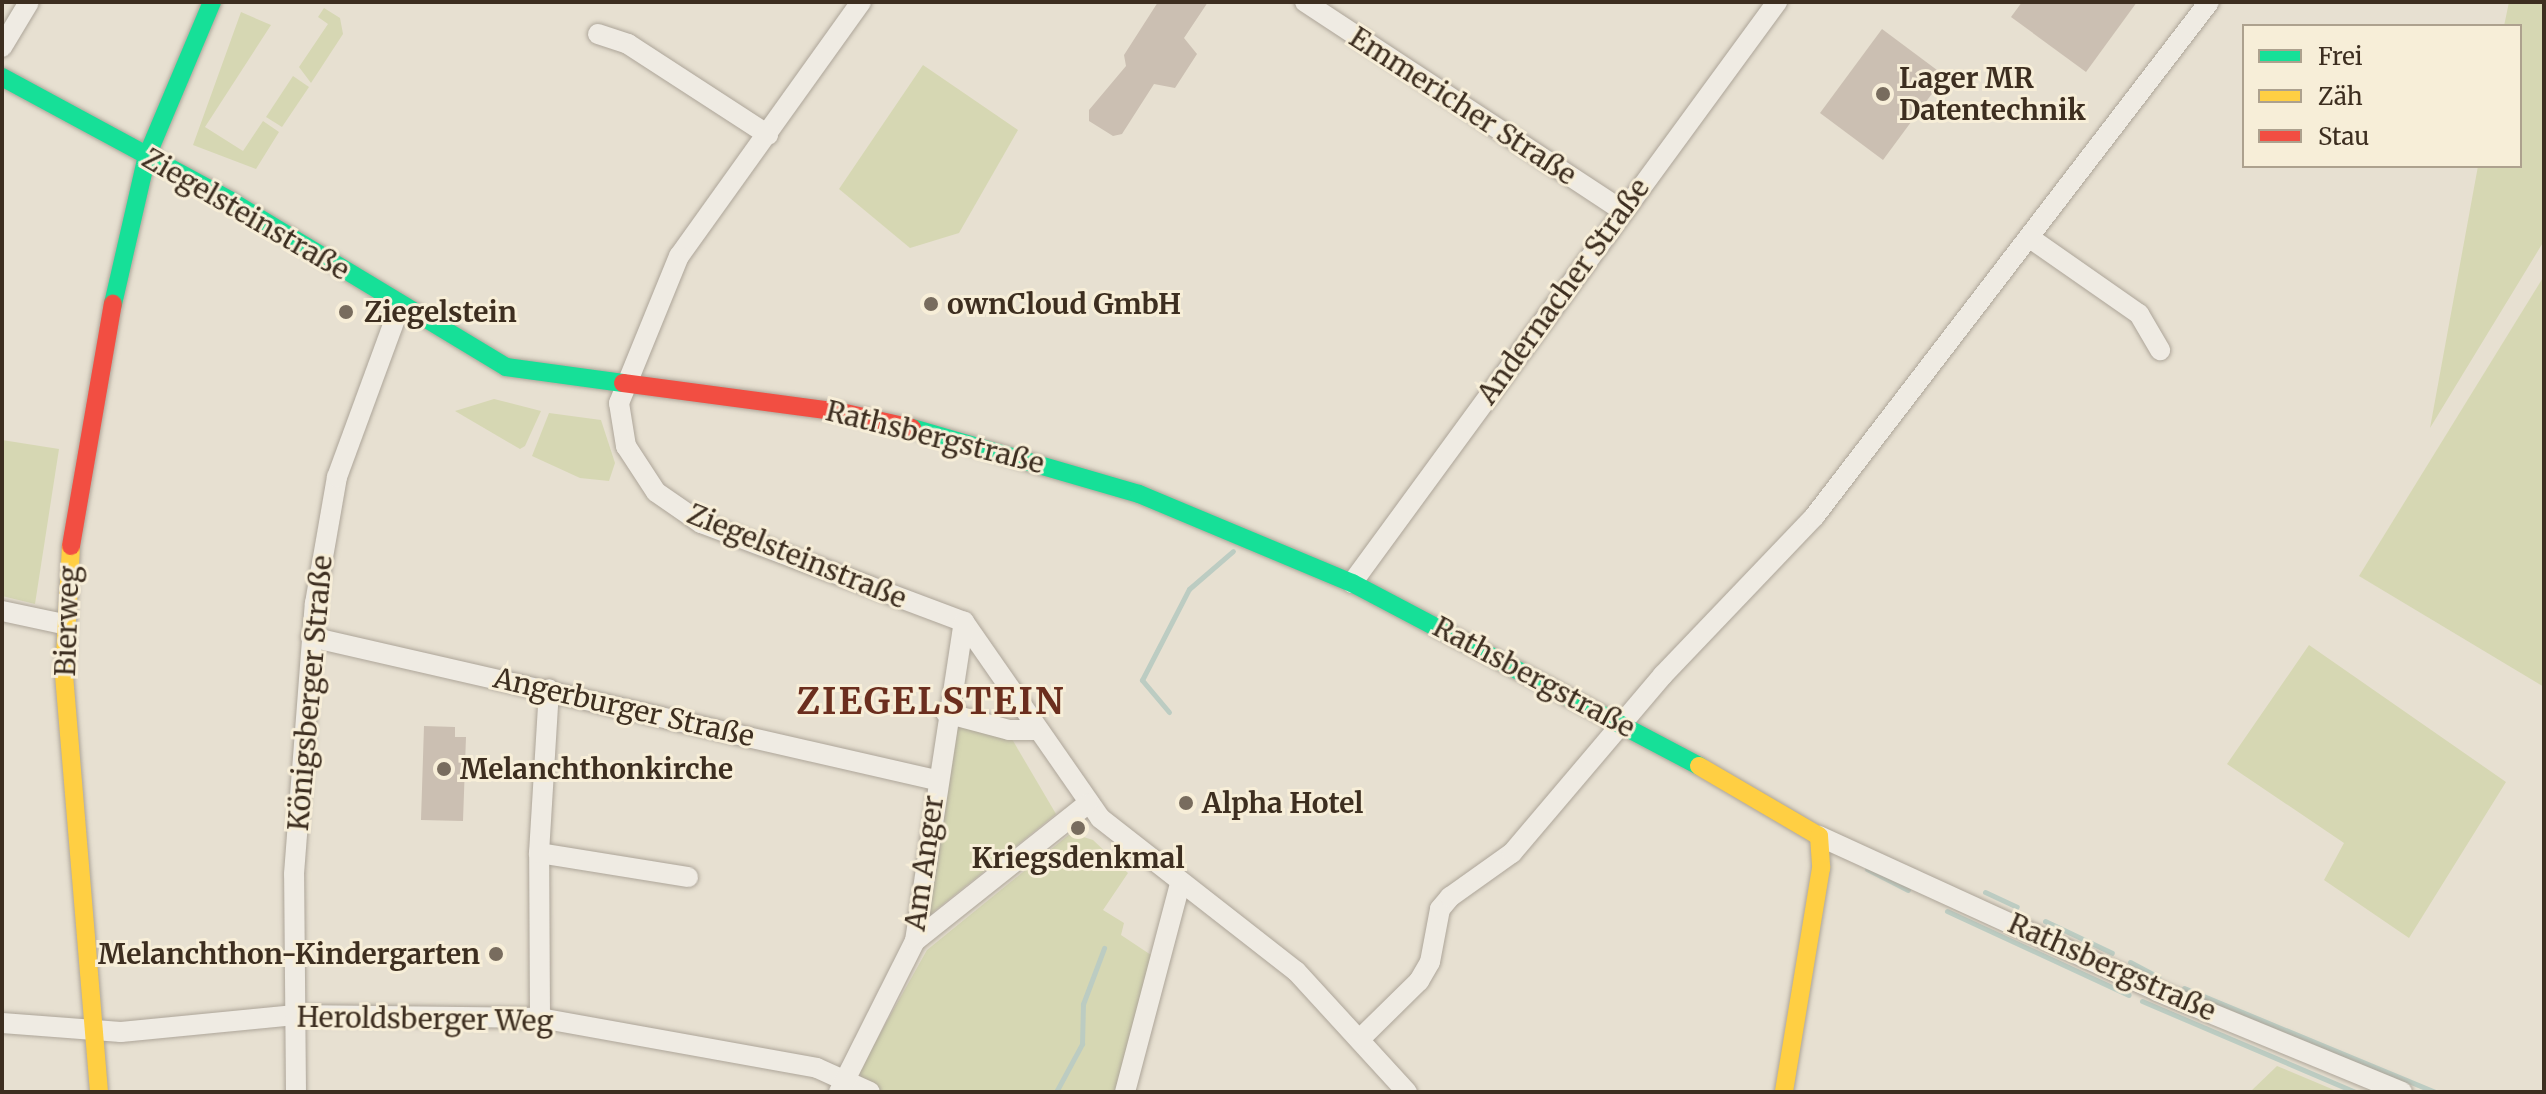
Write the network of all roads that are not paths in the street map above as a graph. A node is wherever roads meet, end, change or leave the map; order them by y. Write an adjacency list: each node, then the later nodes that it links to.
1 (29, 2): 8 (street)
2 (212, 2): 11 (street, Bierweg)
3 (861, 2): 10 (street)
4 (1305, 2): 12 (street, Emmericher Straße)
5 (1777, 2): 12 (street, Andernacher Straße)
6 (2209, 2): 13 (street)
7 (598, 34): 10 (street)
8 (2, 47)
9 (2, 77): 11 (street, Ziegelsteinstraße)
10 (768, 135): 16 (street)
11 (147, 156): 14 (street, Ziegelsteinstraße); 20 (street, Bierweg)
12 (1622, 210): 17 (street, Andernacher Straße)
13 (2030, 238): 15 (street); 24 (street)
14 (400, 306): 16 (street, Ziegelsteinstraße); 21 (street, Königsberger Straße)
15 (2160, 350)
16 (625, 385): 17 (street, Rathsbergstraße); 19 (street, Ziegelsteinstraße)
17 (1352, 583): 24 (street, Rathsbergstraße)
18 (2, 611): 20 (street)
19 (964, 622): 23 (street, Am Anger); 25 (street)
20 (63, 624): 36 (street, Bierweg)
21 (311, 637): 22 (street, Angerburger Straße); 33 (street, Königsberger Straße)
22 (549, 689): 26 (street, Angerburger Straße); 29 (street)
23 (946, 713): 25 (street); 26 (street, Am Anger)
24 (1623, 724): 28 (street, Rathsbergstraße); 37 (street)
25 (1035, 730): 27 (street)
26 (936, 780): 32 (street, Am Anger)
27 (1087, 804): 31 (street); 32 (street)
28 (1819, 836): 44 (street); 45 (street, Rathsbergstraße)
29 (539, 853): 30 (street); 34 (street)
30 (688, 877)
31 (1180, 884): 37 (street); 42 (street)
32 (915, 941): 38 (street, Am Anger)
33 (295, 1015): 34 (street, Heroldsberger Weg); 36 (street, Heroldsberger Weg); 40 (street, Königsberger Straße)
34 (540, 1018): 38 (street, Heroldsberger Weg)
35 (2, 1023): 36 (street, Heroldsberger Weg)
36 (97, 1031): 39 (street, Bierweg)
37 (1362, 1037): 43 (street)
38 (841, 1084): 41 (street, Heroldsberger Weg)
39 (99, 1092)
40 (296, 1092)
41 (870, 1092)
42 (1125, 1092)
43 (1407, 1092)
44 (1784, 1092)
45 (2402, 1092)

